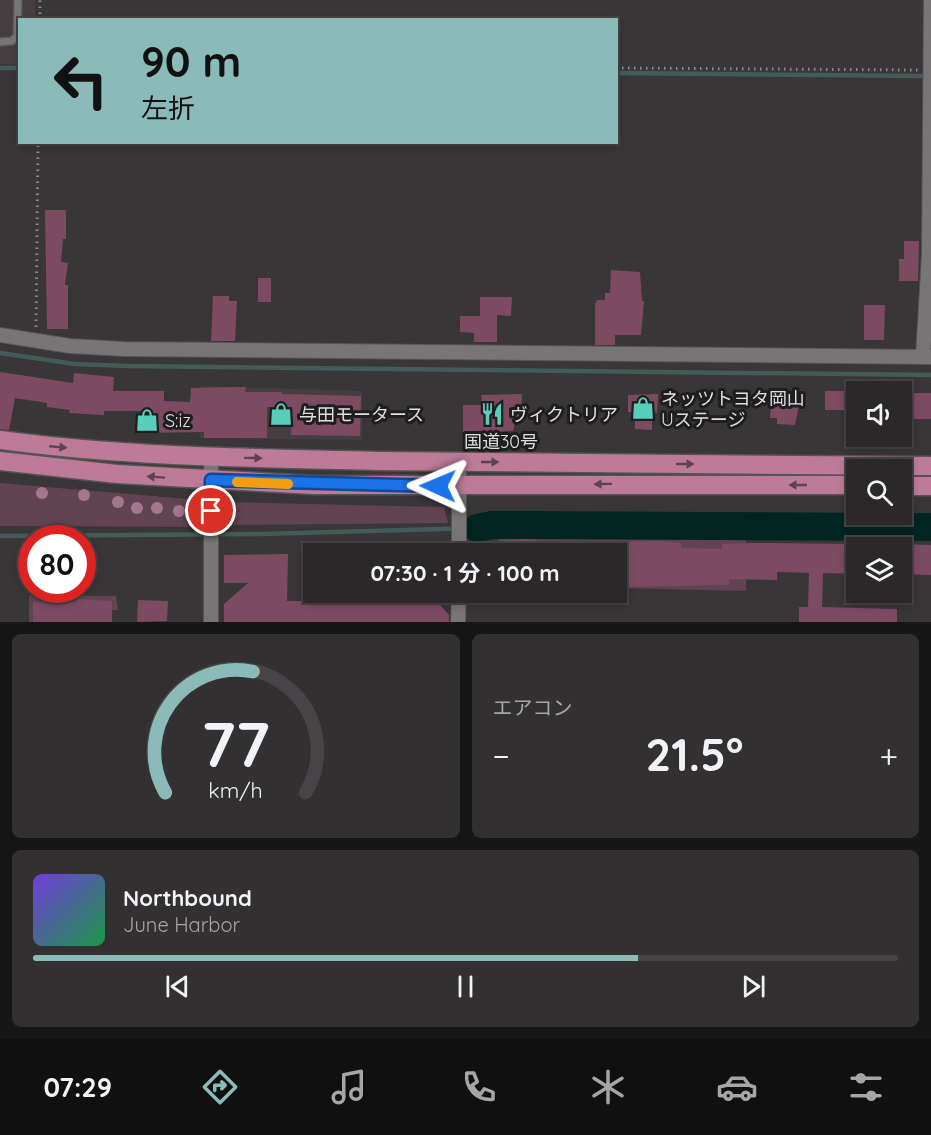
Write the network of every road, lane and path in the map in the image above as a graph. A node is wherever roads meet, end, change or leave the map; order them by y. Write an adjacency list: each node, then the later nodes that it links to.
1 (18, 0): 5 (lane)
2 (40, 0): 4 (path)
3 (931, 0): 7 (street)
4 (40, 18)
5 (0, 42)
6 (618, 68): 7 (path)
7 (931, 70): 11 (street)
8 (38, 144): 10 (path)
9 (0, 335): 10 (street)
10 (36, 341): 11 (street)
11 (927, 357)
12 (0, 440): 13 (highway, 国道30号, one-way to 13)
13 (211, 457): 15 (highway, 国道30号, one-way to 15); 17 (street)
14 (0, 461): 17 (highway, one-way to 14)
15 (459, 462): 16 (highway, 国道30号, one-way to 16); 21 (street)
16 (931, 465)
17 (211, 480): 21 (highway); 24 (street)
18 (846, 485): 21 (highway, one-way to 21)
19 (912, 486): 20 (highway)
20 (931, 486)
21 (459, 487): 22 (street)
22 (459, 543)
23 (459, 603): 25 (street)
24 (211, 622)
25 (458, 622)

